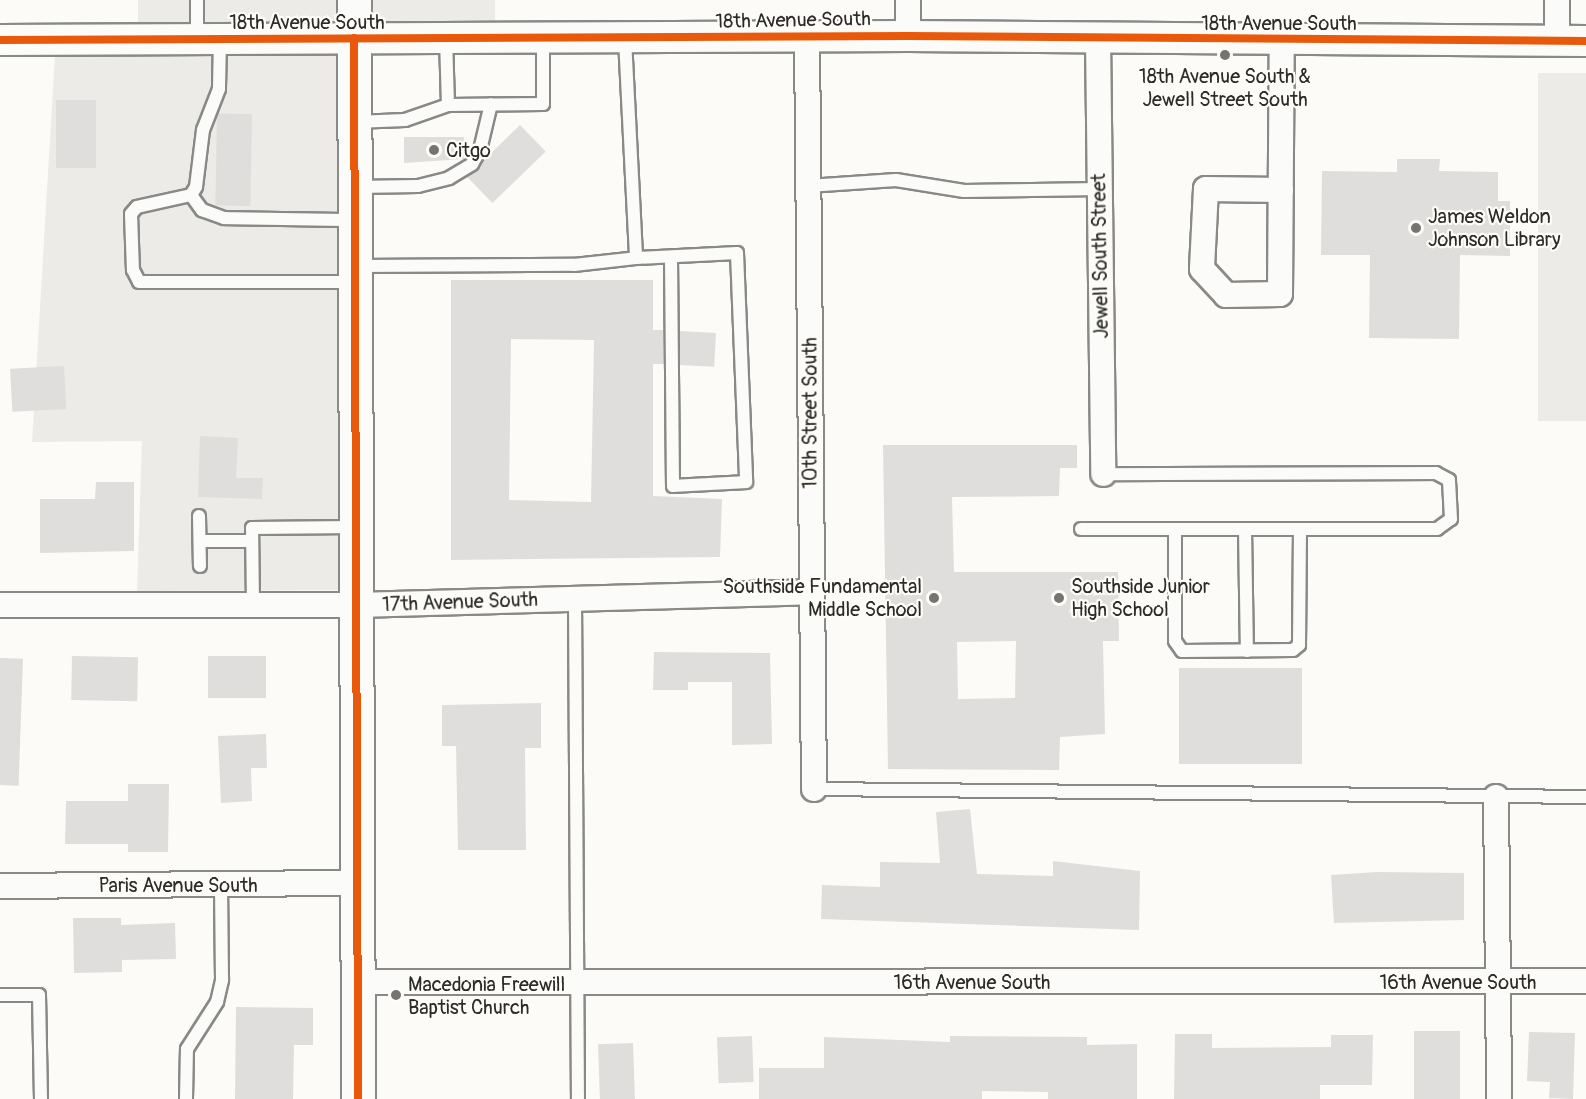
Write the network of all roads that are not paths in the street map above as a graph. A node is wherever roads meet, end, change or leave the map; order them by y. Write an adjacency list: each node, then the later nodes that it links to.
1 (197, 0): 11 (lane)
2 (354, 0): 7 (main road)
3 (908, 0): 6 (street)
4 (1557, 0): 15 (street)
5 (807, 36): 6 (street, 18th Avenue South); 12 (street, 18th Avenue South); 19 (street, 10th Street South)
6 (908, 36): 10 (street, 18th Avenue South)
7 (354, 38): 8 (street, 18th Avenue South); 11 (street, 18th Avenue South); 18 (main road)
8 (447, 38): 9 (street, 18th Avenue South); 17 (lane)
9 (543, 38): 12 (street, 18th Avenue South); 16 (lane)
10 (1098, 38): 13 (street, 18th Avenue South); 21 (street, Jewell South Street)
11 (209, 39): 14 (street, 18th Avenue South); 23 (lane)
12 (625, 39): 26 (lane)
13 (1282, 39): 15 (street, 18th Avenue South); 22 (street)
14 (0, 40)
15 (1571, 41)
16 (491, 104): 17 (lane); 20 (lane)
17 (448, 105): 18 (lane)
18 (355, 122): 20 (main road)
19 (808, 186): 21 (lane); 38 (street, 10th Street South)
20 (355, 187): 24 (main road)
21 (1100, 189): 28 (street, Jewell South Street)
22 (1281, 190): 22 (street)
23 (191, 195): 24 (lane); 27 (lane)
24 (356, 220): 27 (main road)
25 (671, 257): 25 (lane); 26 (lane)
26 (636, 258): 27 (lane)
27 (356, 274): 30 (main road)
28 (1103, 474): 34 (lane)
29 (199, 516): 35 (lane)
30 (357, 527): 36 (lane); 42 (main road)
31 (1082, 529): 32 (lane)
32 (1175, 529): 33 (lane); 43 (lane)
33 (1245, 529): 34 (lane); 43 (lane)
34 (1300, 529): 43 (lane)
35 (200, 541): 36 (lane); 37 (lane)
36 (252, 541): 41 (lane)
37 (200, 566)
38 (811, 592): 39 (street, 17th Avenue South); 44 (street, 10th Street South)
39 (575, 599): 42 (street, 17th Avenue South); 52 (lane)
40 (0, 605): 41 (street, 17th Avenue South)
41 (253, 605): 42 (street, 17th Avenue South)
42 (357, 605): 48 (main road)
43 (1247, 651)
44 (814, 789): 45 (lane)
45 (1496, 797): 46 (lane); 53 (street)
46 (1586, 797)
47 (221, 884): 48 (street, Paris Avenue South); 49 (street, Paris Avenue South); 56 (lane)
48 (357, 884): 51 (main road)
49 (0, 885)
50 (1586, 981): 53 (street, 16th Avenue South)
51 (357, 982): 52 (street, 16th Avenue South); 57 (main road)
52 (577, 982): 53 (street, 16th Avenue South); 58 (lane)
53 (1498, 982): 59 (street)
54 (0, 995): 55 (lane)
55 (41, 1099)
56 (186, 1099)
57 (358, 1099)
58 (578, 1099)
59 (1499, 1099)

